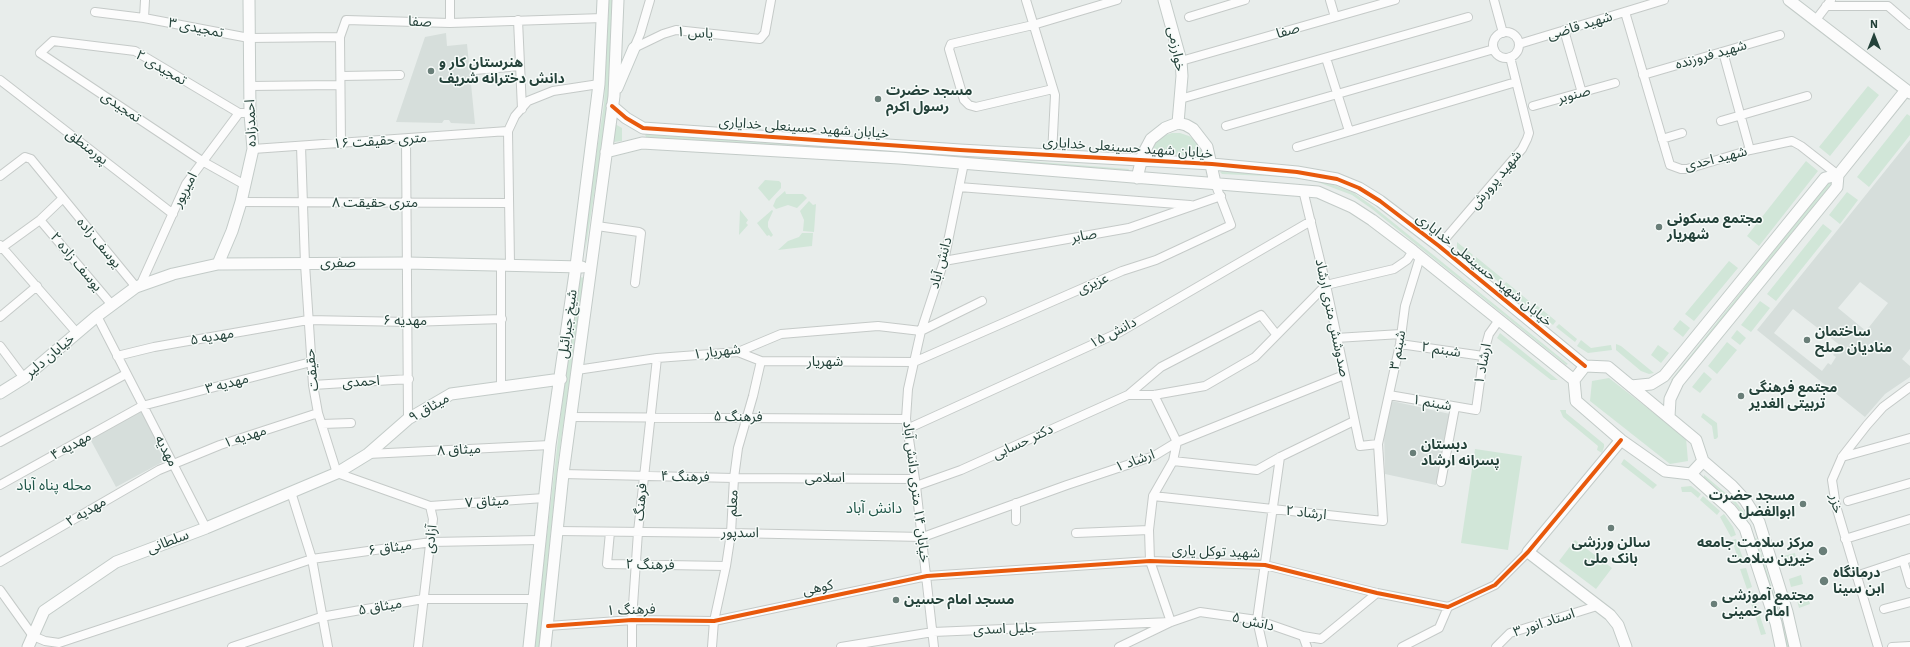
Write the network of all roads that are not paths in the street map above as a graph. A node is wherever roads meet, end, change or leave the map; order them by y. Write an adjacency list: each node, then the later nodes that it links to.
1 (145, 0): 24 (street)
2 (249, 0): 35 (street, احمدزاده)
3 (450, 0): 28 (street)
4 (604, 0): 25 (street, شیخ جبرائیل)
5 (618, 0): 37 (street, شیخ جبرائیل)
6 (650, 0): 38 (street)
7 (771, 0): 38 (street, یاس ۱)
8 (1026, 0): 29 (street)
9 (1116, 0): 17 (street)
10 (1164, 0): 44 (street, خوارزمی)
11 (1245, 0): 21 (street)
12 (1330, 0): 22 (street)
13 (1395, 0): 22 (street, صفا)
14 (1494, 0): 32 (street)
15 (1664, 0): 20 (street, شهید قاضی)
16 (1788, 0): 27 (street)
17 (1103, 2): 29 (street)
18 (1829, 3): 27 (street); 30 (street)
19 (95, 12): 24 (street, تمجیدی ۳)
20 (1625, 12): 31 (street, شهید قاضی); 48 (street, شهید احدی)
21 (1189, 17)
22 (1335, 17): 44 (street, صفا)
23 (1468, 17): 43 (street)
24 (144, 18): 35 (street, تمجیدی ۳)
25 (603, 18): 26 (street, صفا); 53 (street, شیخ جبرائیل)
26 (518, 20): 28 (street, صفا); 45 (street)
27 (1815, 21): 57 (street)
28 (450, 23): 34 (street, صفا)
29 (1033, 25): 56 (street); 56 (street)
30 (1910, 25)
31 (1564, 30): 36 (street, شهید قاضی); 58 (street)
32 (1503, 33): 36 (street); 39 (street)
33 (1780, 35): 41 (street, شهید فروزنده)
34 (340, 37): 35 (street); 49 (street)
35 (249, 38): 55 (street, احمدزاده)
36 (1519, 44): 42 (street)
37 (616, 46): 38 (street); 62 (street, شیخ جبرائیل)
38 (634, 48): 62 (street)
39 (1494, 49): 42 (street); 59 (street)
40 (40, 52): 65 (street, تمجیدی ۲); 85 (street, تمجیدی)
41 (1723, 52): 48 (street, شهید فروزنده); 66 (street)
42 (1510, 57): 51 (street, شهید پرورش)
43 (1326, 58): 59 (street); 61 (street)
44 (1181, 62): 61 (street, خوارزمی)
45 (520, 66): 46 (street); 64 (street)
46 (475, 70)
47 (400, 75): 49 (street)
48 (1643, 75): 75 (street, شهید احدی)
49 (341, 76): 54 (street)
50 (0, 80): 102 (street, پورمنطق)
51 (1516, 82): 72 (street); 106 (street, شهید پرورش)
52 (1616, 83): 58 (street, صنوبر)
53 (599, 84): 64 (street); 114 (street, شیخ جبرائیل)
54 (339, 85): 55 (street); 77 (street)
55 (250, 86): 65 (street, احمدزاده)
56 (1053, 89): 83 (street)
57 (1909, 92): 88 (street)
58 (1582, 93): 63 (street, صنوبر)
59 (1337, 94): 69 (street); 72 (street)
60 (1807, 96): 66 (street)
61 (1180, 99): 68 (street, خوارزمی)
62 (613, 101): 70 (street, خیابان شهید حسینعلی خدایاری); 82 (street, شیخ جبرائیل)
63 (1533, 106)
64 (522, 109): 71 (street)
65 (244, 113): 80 (street, احمدزاده); 85 (street, امیرپور)
66 (1740, 115): 67 (street); 81 (street)
67 (1722, 121)
68 (1178, 123): 84 (street); 87 (street)
69 (1226, 126)
70 (643, 128): 76 (street); 83 (street, خیابان شهید حسینعلی خدایاری)
71 (508, 131): 74 (street, ۱۶ متری حقیقت); 100 (street)
72 (1349, 131): 79 (street)
73 (1682, 133): 75 (street)
74 (406, 139): 77 (street, ۱۶ متری حقیقت); 99 (street)
75 (1662, 139): 81 (street, شهید احدی)
76 (642, 143): 82 (street, خیابان شهید حسینعلی خدایاری); 86 (street, خیابان شهید حسینعلی خدایاری)
77 (341, 144): 78 (street, ۱۶ متری حقیقت)
78 (301, 146): 80 (street, ۱۶ متری حقیقت); 98 (street, حقیقت)
79 (1297, 147)
80 (253, 150): 92 (street, احمدزاده)
81 (1750, 150): 88 (street, شهید احدی)
82 (606, 152): 105 (street, شیخ جبرائیل)
83 (1052, 155): 84 (street, خیابان شهید حسینعلی خدایاری)
84 (1141, 160): 87 (street, خیابان شهید حسینعلی خدایاری); 90 (street)
85 (202, 161): 92 (street, تمجیدی); 102 (street, امیرپور)
86 (964, 163): 90 (street, خیابان شهید حسینعلی خدایاری); 93 (street, دانش آباد)
87 (1212, 164): 91 (street); 106 (street, خیابان شهید حسینعلی خدایاری)
88 (1838, 175): 151 (street); 165 (street)
89 (0, 176): 96 (street, یوسف زاده)
90 (1137, 178): 91 (street, خیابان شهید حسینعلی خدایاری)
91 (1215, 183): 94 (street, خیابان شهید حسینعلی خدایاری); 95 (street, عزیزی)
92 (245, 185): 97 (street, احمدزاده)
93 (959, 187): 101 (street); 109 (street, دانش آباد)
94 (1303, 190): 104 (street, صدوشش متری ارشاد); 108 (street, خیابان شهید حسینعلی خدایاری)
95 (1221, 196): 101 (street, صابر); 141 (street, عزیزی)
96 (62, 199): 103 (street); 119 (street, یوسف زاده)
97 (241, 202): 98 (street, ۸ متری حقیقت); 111 (street, احمدزاده)
98 (303, 203): 99 (street, ۸ متری حقیقت); 112 (street, حقیقت)
99 (407, 203): 100 (street, ۸ متری حقیقت); 110 (street)
100 (508, 203): 113 (street)
101 (1193, 206): 109 (street, صابر)
102 (173, 214): 119 (street, امیرپور)
103 (40, 220): 107 (street); 121 (street, یوسف زاده ۲)
104 (1311, 221): 117 (street, صدوشش متری ارشاد); 171 (street, دانش ۱۵)
105 (597, 226): 115 (street, شیخ جبرائیل); 116 (street)
106 (1439, 246): 142 (street, خیابان شهید حسینعلی خدایاری)
107 (1, 247): 118 (street)
108 (1417, 254): 117 (street); 126 (street, خیابان شهید حسینعلی خدایاری); 131 (street, شبنم ۳)
109 (944, 261): 128 (street, دانش آباد)
110 (407, 263): 112 (street, صفری); 113 (street, صفری); 127 (street)
111 (218, 264): 112 (street, صفری); 119 (street, صفری)
112 (305, 264): 125 (street, حقیقت)
113 (505, 264): 114 (street, صفری); 124 (street)
114 (576, 266): 115 (street, صفری); 148 (street, شیخ جبرائیل)
115 (591, 268): 143 (street, شیخ جبرائیل)
116 (635, 283)
117 (1326, 285): 130 (street, دکتر حسابی); 132 (street, صدوشش متری ارشاد)
118 (37, 286): 123 (street); 129 (street)
119 (138, 287): 121 (street, صفری)
120 (982, 301): 128 (street)
121 (112, 305): 122 (street, صفری)
122 (97, 316): 129 (street, خیابان دلیر); 136 (street, مهدیه)
123 (0, 317)
124 (502, 319): 127 (street, مهدیه ۶); 152 (street)
125 (308, 320): 127 (street, مهدیه ۶); 136 (street, مهدیه ۵); 140 (street, حقیقت)
126 (1499, 320): 137 (street, ارشاد ۱); 149 (street, خیابان شهید حسینعلی خدایاری)
127 (409, 322): 147 (street)
128 (921, 331): 135 (street, شهریار ۱); 141 (street, دانش آباد)
129 (77, 333): 146 (street, خیابان دلیر)
130 (1276, 334): 155 (street, دکتر حسابی); 156 (street, دکتر حسابی)
131 (1401, 334): 132 (street); 133 (street, شبنم ۳)
132 (1336, 338): 145 (street, صدوشش متری ارشاد)
133 (1400, 344): 137 (street, شبنم ۲); 157 (street, شبنم ۳)
134 (0, 346): 146 (street)
135 (738, 352): 138 (street, شهریار ۱); 139 (street, شهریار)
136 (117, 356): 144 (street, مهدیه)
137 (1483, 356): 160 (street, ارشاد ۱)
138 (657, 358): 143 (street, شهریار ۱); 162 (street, فرهنگ)
139 (761, 361): 141 (street, شهریار); 164 (street, معلم)
140 (311, 362): 150 (street, حقیقت); 158 (street, مهدیه ۳)
141 (914, 362): 167 (street, خیابان ۱۴ متری دانش آباد)
142 (1585, 366): 149 (street); 151 (street)
143 (577, 370): 163 (street, شیخ جبرائیل)
144 (126, 374): 158 (street, مهدیه); 174 (street)
145 (1344, 375): 168 (street, صدوشش متری ارشاد); 175 (street, ارشاد ۱)
146 (24, 378): 154 (street, خیابان دلیر)
147 (409, 379): 150 (street, احمدی); 166 (street)
148 (561, 380): 152 (street, میثاق ۹); 177 (street, شیخ جبرائیل)
149 (1574, 380): 173 (street)
150 (313, 386): 161 (street, حقیقت)
151 (1631, 386): 165 (street)
152 (501, 387): 166 (street, میثاق ۹)
153 (1910, 387): 180 (street, خزر)
154 (0, 392)
155 (1128, 395): 156 (street, دکتر حسابی); 189 (street, دکتر حسابی)
156 (1154, 395): 175 (street)
157 (1389, 395): 159 (street, شبنم ۱); 176 (street, شبنم ۳)
158 (142, 406): 183 (street, مهدیه); 192 (street, مهدیه ۴)
159 (1455, 407): 160 (street, شبنم ۱); 190 (street)
160 (1476, 410)
161 (318, 413): 170 (street, حقیقت); 183 (street, مهدیه ۱)
162 (650, 416): 163 (street, فرهنگ ۵); 164 (street, فرهنگ ۵); 187 (street, فرهنگ)
163 (570, 417): 185 (street, شیخ جبرائیل)
164 (747, 417): 167 (street, فرهنگ ۵); 188 (street, معلم)
165 (1669, 417): 182 (street)
166 (408, 418): 178 (street, میثاق ۹)
167 (906, 419): 171 (street, خیابان ۱۴ متری دانش آباد)
168 (1354, 421): 176 (street, صدوشش متری ارشاد); 179 (street)
169 (351, 423): 170 (street)
170 (322, 424): 184 (street, حقیقت)
171 (907, 429): 189 (street, خیابان ۱۴ متری دانش آباد)
172 (1910, 438): 180 (street)
173 (1621, 440): 186 (street); 215 (street)
174 (0, 442)
175 (1178, 442): 181 (street); 197 (street, ارشاد ۱)
176 (1378, 444): 199 (street, ارشاد ۲)
177 (550, 445): 178 (street, میثاق ۸); 195 (street, شیخ جبرائیل)
178 (368, 454): 184 (street, میثاق ۹)
179 (1280, 457): 181 (street); 199 (street)
180 (1842, 457): 212 (street, خزر)
181 (1173, 461): 194 (street)
182 (1703, 461): 186 (street); 202 (street)
183 (173, 463): 203 (street, مهدیه); 219 (street, مهدیه ۲)
184 (337, 473): 193 (street, سلطانی); 198 (street, آزادی)
185 (563, 474): 187 (street, فرهنگ ۴); 206 (street, شیخ جبرائیل)
186 (1691, 474): 204 (street)
187 (644, 477): 188 (street, فرهنگ ۴); 208 (street, فرهنگ)
188 (734, 478): 189 (street, اسلامی); 209 (street, معلم)
189 (916, 482): 211 (street, خیابان ۱۴ متری دانش آباد)
190 (1441, 482)
191 (1910, 483): 196 (street)
192 (0, 485)
193 (291, 492): 203 (street, سلطانی); 216 (street)
194 (1153, 496): 199 (street, ارشاد ۲); 205 (street)
195 (544, 498): 198 (street, میثاق ۷); 213 (street, شیخ جبرائیل)
196 (1848, 501)
197 (1016, 503): 201 (street); 211 (street, ارشاد ۱)
198 (430, 506): 214 (street, آزادی)
199 (1273, 510): 221 (street)
200 (1910, 519): 212 (street)
201 (1016, 520)
202 (1759, 522): 204 (street); 261 (street)
203 (206, 528): 241 (street, سلطانی)
204 (1745, 528): 260 (street)
205 (1149, 530): 210 (street); 218 (street)
206 (557, 531): 207 (street, اسدپور); 239 (street, شیخ جبرائیل)
207 (610, 532): 208 (street, اسدپور); 220 (street, فرهنگ ۲)
208 (638, 532): 209 (street, اسدپور); 220 (street, فرهنگ)
209 (731, 533): 211 (street, اسدپور); 222 (street, معلم)
210 (1076, 533)
211 (923, 537): 223 (street, خیابان ۱۴ متری دانش آباد)
212 (1846, 539): 224 (street, خزر)
213 (540, 540): 214 (street, میثاق ۶); 229 (street, شیخ جبرائیل)
214 (431, 542): 216 (street, میثاق ۶); 228 (street, آزادی)
215 (1528, 552): 231 (street); 232 (street)
216 (312, 559): 234 (street); 241 (street, میثاق ۶)
217 (1907, 559): 224 (street); 225 (street)
218 (1150, 561): 221 (street, شهید توکل یاری); 223 (street, شهید توکل یاری); 238 (street)
219 (0, 562)
220 (636, 564): 222 (street, فرهنگ ۲); 235 (street, فرهنگ)
221 (1265, 565): 227 (street, شهید توکل یاری); 236 (street)
222 (726, 566): 237 (street, معلم)
223 (927, 576): 237 (street, کوهی); 240 (street, خیابان ۱۴ متری دانش آباد)
224 (1856, 576): 262 (street, خزر)
225 (1910, 584)
226 (0, 590): 241 (street)
227 (1377, 593): 232 (street, شهید توکل یاری); 242 (street, دانش ۵)
228 (423, 599): 229 (street, میثاق ۵); 234 (street, میثاق ۵); 247 (street, آزادی)
229 (534, 599): 248 (street, شیخ جبرائیل)
230 (1910, 602): 233 (street)
231 (1597, 606): 258 (street, استاد انور ۳); 259 (street)
232 (1448, 607): 257 (street)
233 (1884, 609)
234 (321, 617): 245 (street, میثاق ۵); 246 (street)
235 (632, 620): 237 (street, فرهنگ ۱); 239 (street, فرهنگ ۱); 250 (street, فرهنگ)
236 (1257, 620): 238 (street, دانش ۵); 242 (street, دانش ۵); 255 (street)
237 (714, 621): 251 (street, معلم)
238 (1170, 622): 240 (street, جلیل اسدی); 254 (street, دانش ۵)
239 (548, 626): 249 (street, شیخ جبرائیل)
240 (933, 632): 252 (street, جلیل اسدی); 253 (street, خیابان ۱۴ متری دانش آباد)
241 (33, 636): 244 (street, سلطانی)
242 (1303, 636): 256 (street)
243 (1910, 646): 263 (street)
244 (28, 647)
245 (232, 647)
246 (328, 647)
247 (418, 647)
248 (529, 647)
249 (545, 647)
250 (632, 647)
251 (712, 647)
252 (841, 647)
253 (934, 647)
254 (1119, 647)
255 (1263, 647)
256 (1307, 647)
257 (1402, 647)
258 (1496, 647)
259 (1626, 647)
260 (1781, 647)
261 (1795, 647)
262 (1878, 647)
263 (1892, 647)

